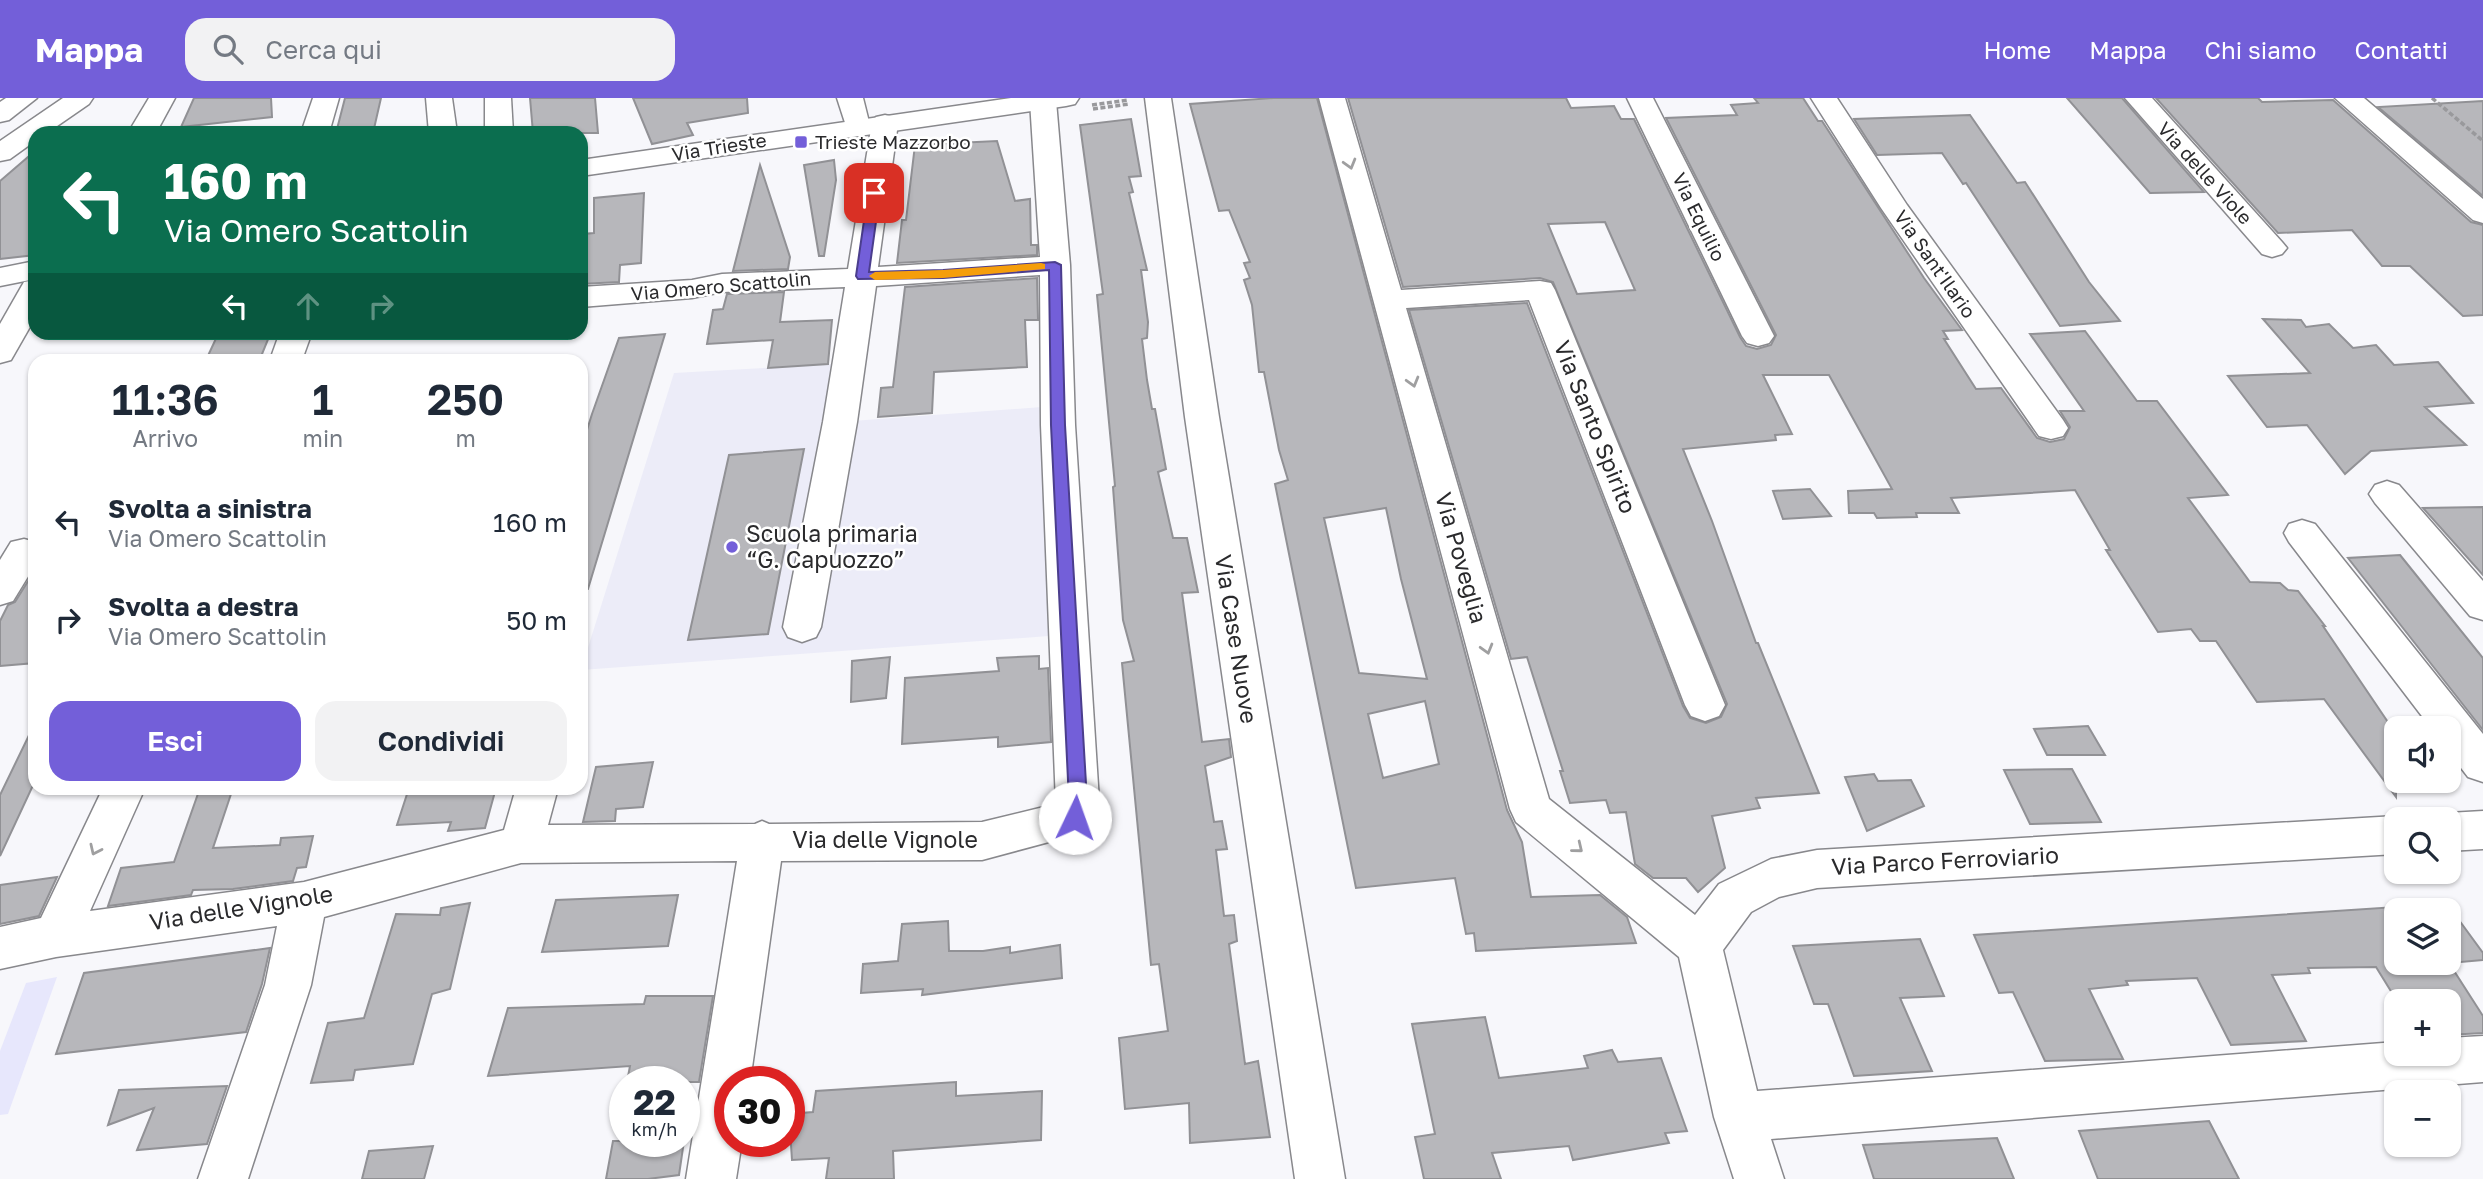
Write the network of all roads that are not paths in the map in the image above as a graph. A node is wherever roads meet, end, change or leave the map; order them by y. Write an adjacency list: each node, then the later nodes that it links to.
1 (24, 98): 15 (main road)
2 (80, 98): 17 (main road)
3 (162, 98): 18 (main road)
4 (326, 98): 19 (main road)
5 (439, 98): 20 (main road)
6 (498, 98): 21 (main road)
7 (850, 98): 16 (main road)
8 (1158, 98): 60 (main road, Via Case Nuove)
9 (1332, 98): 32 (main road, Via Poveglia, one-way to 32)
10 (1640, 98): 34 (main road, Via Equilio)
11 (1824, 98): 36 (main road, Via Sant'Ilario)
12 (2138, 98): 26 (main road, Via delle Viole)
13 (2348, 98): 25 (main road)
14 (1039, 100): 16 (main road, Via Trieste); 27 (main road, Via delle Vignole)
15 (0, 114)
16 (871, 124): 24 (main road, Via Trieste); 29 (main road)
17 (39, 126)
18 (146, 126)
19 (317, 126)
20 (442, 126)
21 (499, 126)
22 (28, 134): 23 (main road)
23 (0, 153)
24 (588, 167)
25 (2483, 214)
26 (2272, 248)
27 (1055, 265): 29 (main road, Via Omero Scattolin); 50 (main road, Via delle Vignole)
28 (28, 271): 30 (main road)
29 (862, 276): 31 (main road, Via Omero Scattolin); 42 (main road)
30 (0, 277)
31 (588, 296)
32 (1389, 300): 43 (main road, Via Santo Spirito); 54 (main road, Via Poveglia, one-way to 54)
33 (28, 302): 35 (main road)
34 (1758, 336)
35 (0, 353)
36 (2051, 428)
37 (2387, 494): 41 (main road)
38 (2302, 533): 44 (main road)
39 (24, 552): 40 (main road)
40 (0, 592)
41 (2483, 606)
42 (802, 627)
43 (1705, 705)
44 (2483, 765)
45 (121, 795): 53 (main road, one-way to 53)
46 (535, 795): 51 (main road)
47 (2483, 830): 48 (main road)
48 (2461, 831)
49 (2384, 836): 54 (main road, Via Parco Ferroviario)
50 (762, 840): 51 (main road, Via delle Vignole); 59 (main road)
51 (521, 844): 52 (main road, Via delle Vignole)
52 (304, 902): 53 (main road, Via delle Vignole); 58 (main road)
53 (56, 936): 55 (main road, Via delle Vignole)
54 (1699, 946): 57 (main road)
55 (0, 948)
56 (2483, 1059): 57 (main road)
57 (1739, 1117): 61 (main road)
58 (223, 1179)
59 (711, 1179)
60 (1320, 1179)
61 (1759, 1179)

